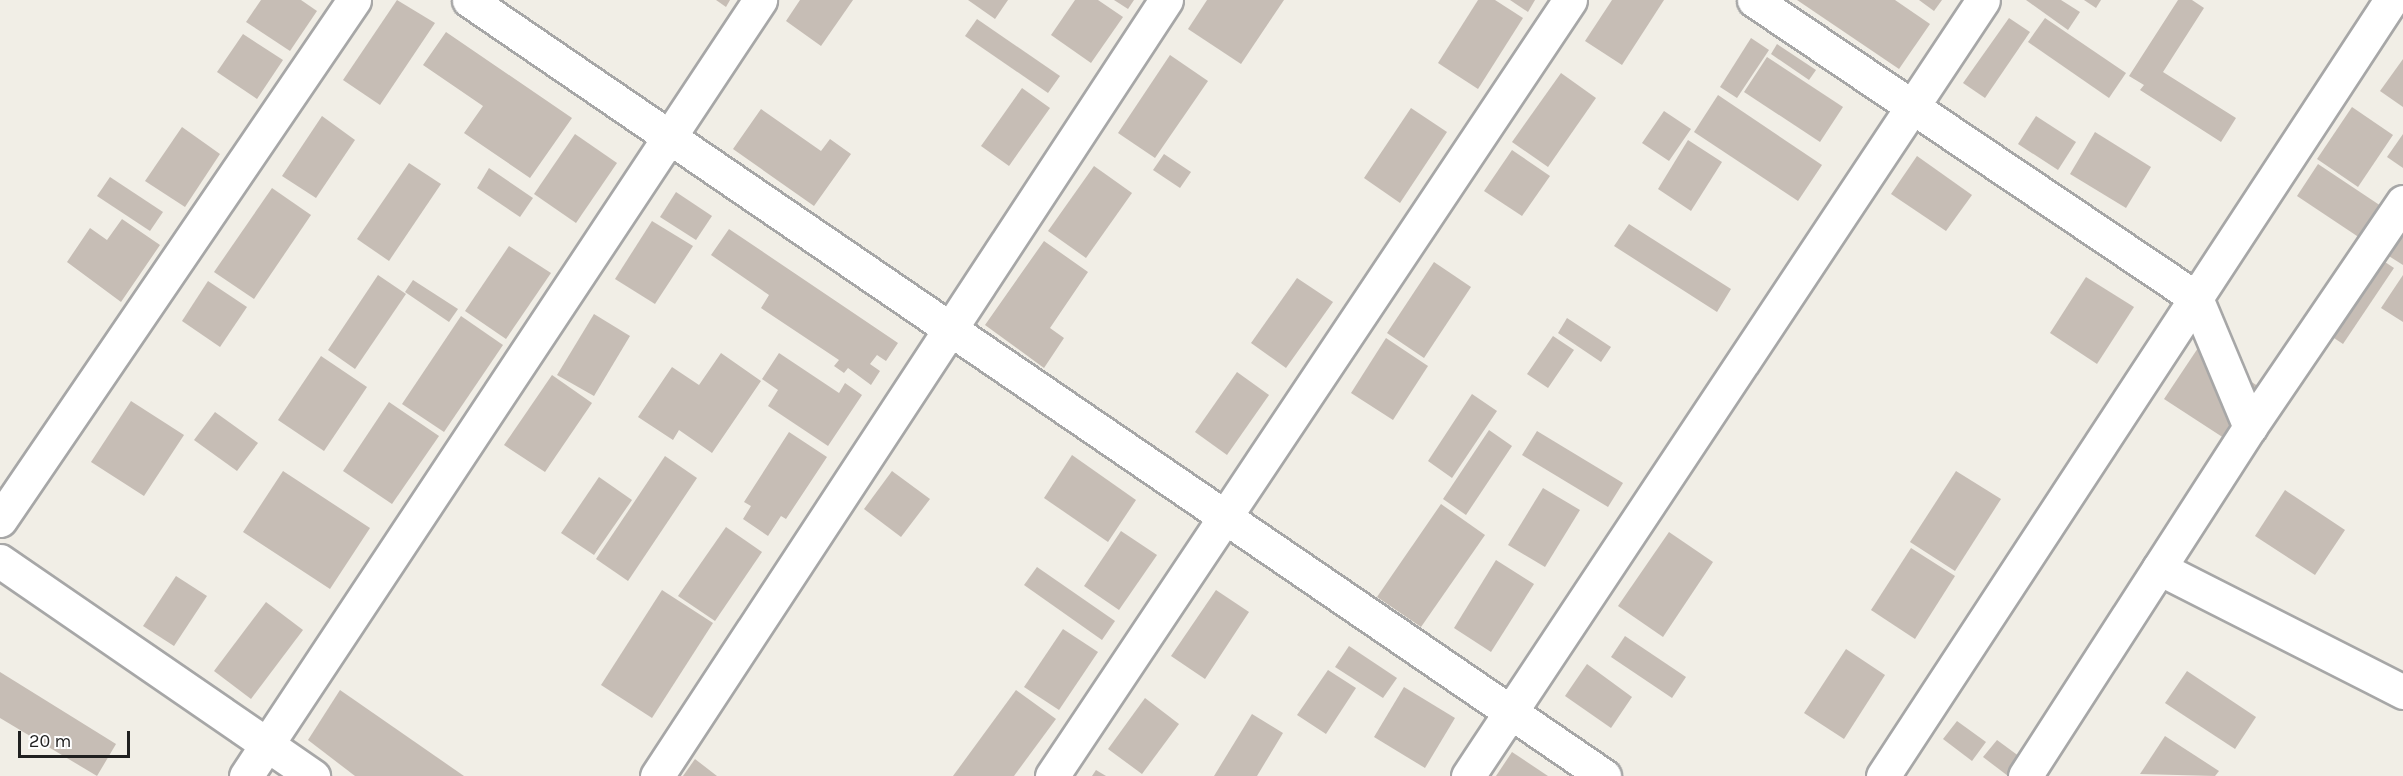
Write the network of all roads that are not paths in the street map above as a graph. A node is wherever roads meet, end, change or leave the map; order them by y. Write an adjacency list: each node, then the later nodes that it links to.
1 (354, 0): 16 (street)
2 (469, 0): 10 (street)
3 (760, 0): 10 (street)
4 (1166, 0): 13 (street)
5 (1570, 0): 15 (street)
6 (1754, 0): 9 (street)
7 (1983, 0): 9 (street)
8 (2391, 0): 12 (street)
9 (1913, 106): 12 (street); 20 (street)
10 (667, 136): 13 (street); 21 (street)
11 (2403, 202): 14 (street)
12 (2196, 298): 14 (street); 28 (street)
13 (952, 327): 15 (street); 24 (street)
14 (2250, 427): 18 (street)
15 (1221, 518): 20 (street); 25 (street)
16 (0, 520)
17 (0, 561): 21 (street)
18 (2159, 568): 19 (street); 29 (street)
19 (2403, 692)
20 (1513, 712): 26 (street); 27 (street)
21 (268, 744): 22 (street); 23 (street)
22 (246, 776)
23 (313, 776)
24 (657, 776)
25 (1052, 776)
26 (1468, 776)
27 (1604, 776)
28 (1883, 776)
29 (2025, 776)

